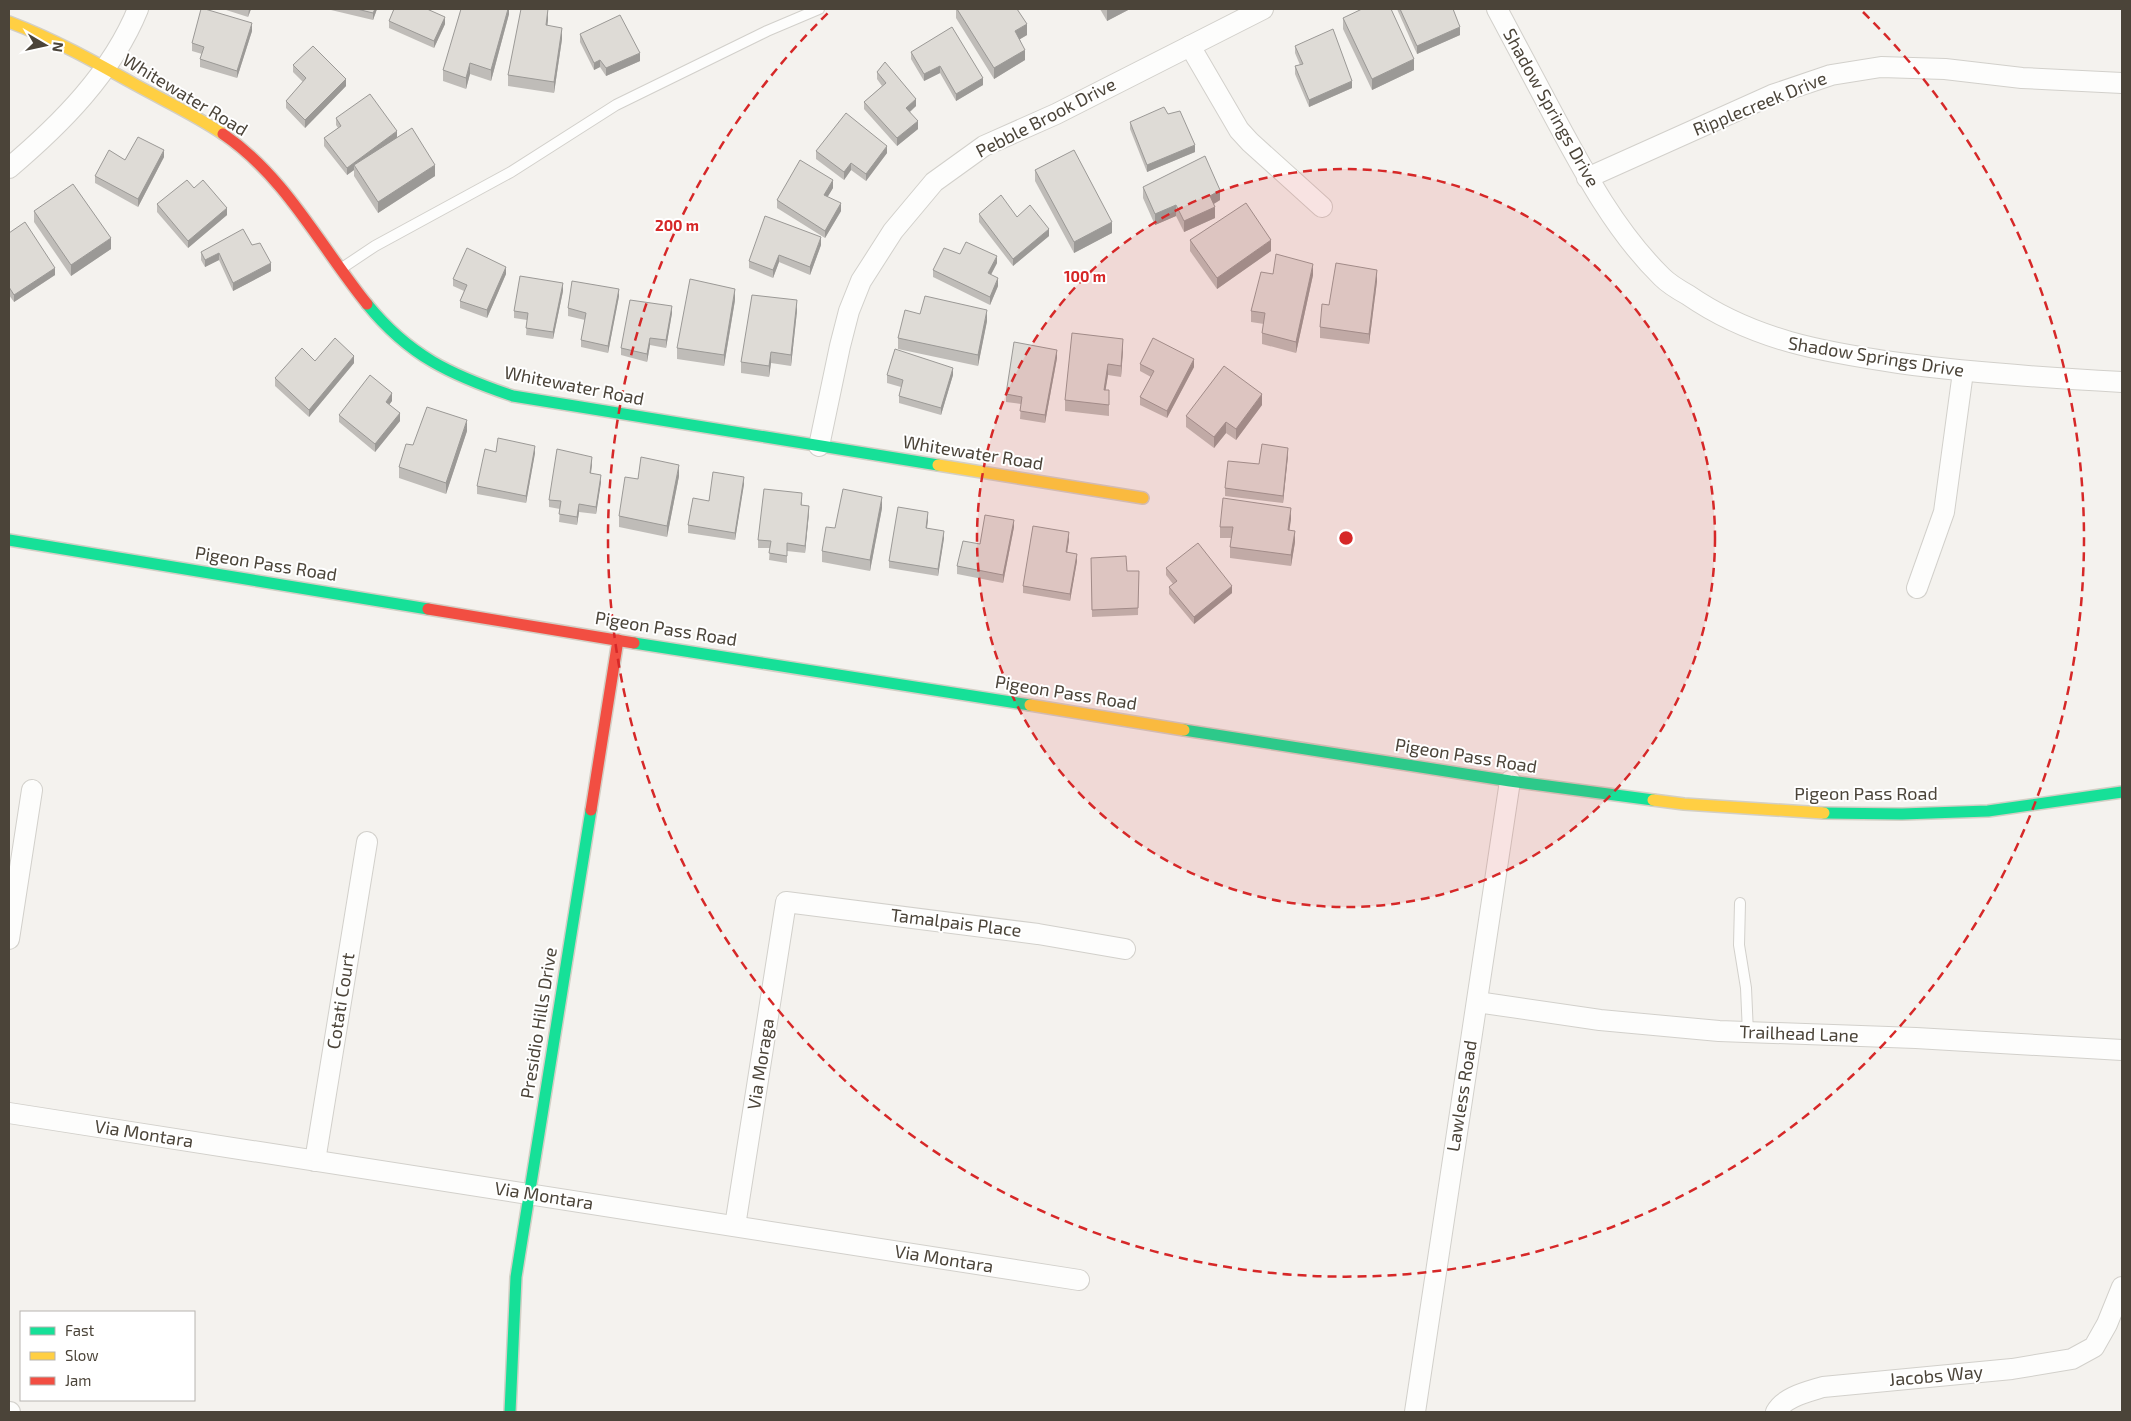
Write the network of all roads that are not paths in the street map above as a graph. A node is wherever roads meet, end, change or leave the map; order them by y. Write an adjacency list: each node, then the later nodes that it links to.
1 (138, 9): 7 (street)
2 (819, 9): 12 (lane)
3 (1263, 9): 6 (street, Pebble Brook Drive)
4 (1497, 9): 10 (street, Shadow Springs Drive)
5 (9, 22): 7 (street, Whitewater Road)
6 (1190, 46): 11 (street); 15 (street, Pebble Brook Drive)
7 (106, 68): 9 (street); 12 (street, Whitewater Road)
8 (2122, 83): 10 (street, Ripplecreek Drive)
9 (9, 168)
10 (1587, 178): 13 (street, Shadow Springs Drive)
11 (1322, 207)
12 (340, 268): 15 (street, Whitewater Road)
13 (1963, 372): 14 (street, Shadow Springs Drive); 18 (street)
14 (2122, 382)
15 (819, 446): 16 (street, Whitewater Road)
16 (1142, 498)
17 (9, 540): 19 (street, Pigeon Pass Road)
18 (1917, 588)
19 (618, 640): 20 (street, Pigeon Pass Road); 33 (street, Presidio Hills Drive)
20 (1510, 781): 22 (street, Pigeon Pass Road); 28 (street, Lawless Road)
21 (32, 790): 26 (street)
22 (2122, 792)
23 (367, 842): 32 (street, Cotati Court)
24 (786, 902): 27 (street, Tamalpais Place); 34 (street, Via Moraga)
25 (1740, 903): 29 (lane)
26 (9, 939)
27 (1124, 949)
28 (1476, 1002): 29 (street, Trailhead Lane); 39 (street, Lawless Road)
29 (1748, 1033): 30 (street, Trailhead Lane)
30 (2122, 1050)
31 (9, 1113): 32 (street, Via Montara)
32 (315, 1161): 33 (street, Via Montara)
33 (530, 1194): 34 (street, Via Montara); 38 (street, Presidio Hills Drive)
34 (735, 1226): 35 (street, Via Montara)
35 (1079, 1280)
36 (2122, 1287): 37 (street, Jacobs Way)
37 (1778, 1410)
38 (510, 1412)
39 (1415, 1412)

